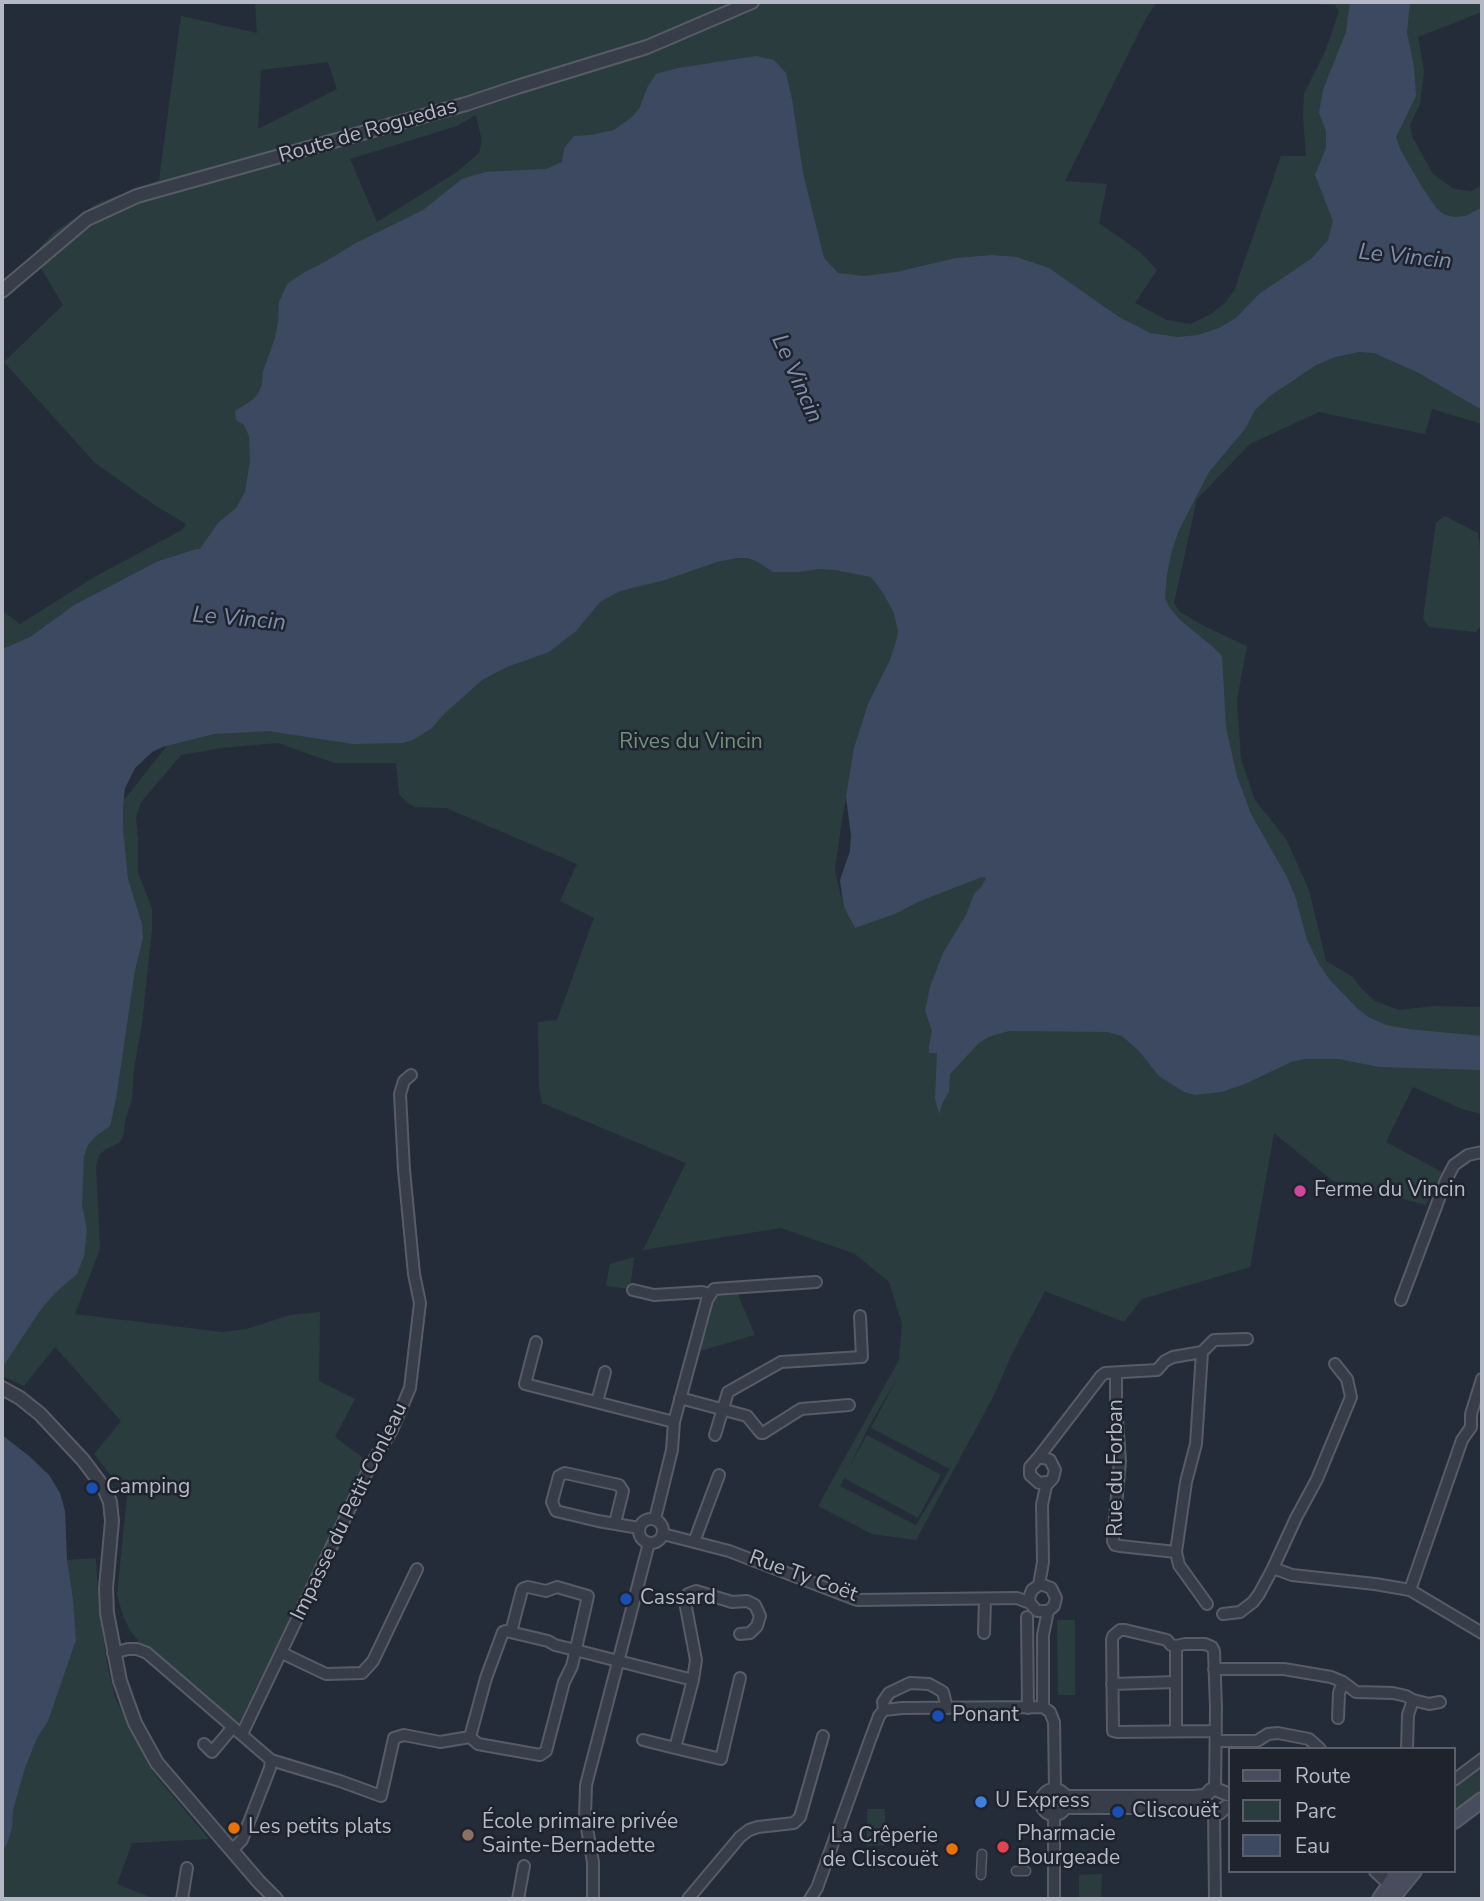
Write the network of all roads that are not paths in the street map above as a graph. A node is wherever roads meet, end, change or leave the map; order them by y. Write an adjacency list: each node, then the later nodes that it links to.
1 (752, 2): 2 (street, Route de Roguedas)
2 (2, 291)
3 (411, 1075): 52 (street, Impasse du Petit Conleau)
4 (1482, 1152): 8 (street)
5 (817, 1282): 7 (street)
6 (633, 1290): 7 (street)
7 (710, 1294): 18 (street)
8 (1401, 1300)
9 (860, 1315): 21 (street)
10 (1247, 1339): 12 (street)
11 (536, 1342): 19 (street)
12 (1202, 1352): 15 (street); 36 (street)
13 (1335, 1364): 37 (street)
14 (605, 1372): 19 (street)
15 (1116, 1373): 25 (street); 36 (street, Rue du Forban)
16 (1482, 1379): 23 (street)
17 (2, 1388): 51 (street)
18 (680, 1398): 21 (street); 22 (street)
19 (597, 1402): 22 (street)
20 (849, 1405): 21 (street)
21 (722, 1409): 24 (street)
22 (674, 1422): 30 (street)
23 (1476, 1430): 40 (street)
24 (715, 1435)
25 (1044, 1459): 27 (street); 28 (street)
26 (719, 1475): 34 (street)
27 (1035, 1481): 28 (street); 29 (street)
28 (1047, 1482): 29 (street)
29 (1042, 1505): 39 (street)
30 (655, 1519): 32 (street); 33 (street)
31 (615, 1523): 31 (street); 32 (street)
32 (639, 1528): 35 (street)
33 (663, 1534): 34 (street, Rue Ty Coët); 35 (street)
34 (694, 1542): 41 (street, Rue Ty Coët)
35 (649, 1543): 53 (street)
36 (1176, 1552): 42 (street)
37 (1273, 1568): 40 (street); 44 (street)
38 (417, 1569): 52 (street)
39 (1043, 1586): 43 (street); 43 (street)
40 (1410, 1590): 47 (street)
41 (985, 1600): 43 (street, Rue Ty Coët); 46 (street)
42 (1207, 1604)
43 (1035, 1610): 62 (street); 63 (street)
44 (1223, 1614)
45 (511, 1632): 50 (street); 50 (street); 71 (street)
46 (984, 1633)
47 (1482, 1633)
48 (740, 1634): 56 (street)
49 (1176, 1646): 54 (street); 57 (street); 59 (street)
50 (575, 1650): 53 (street); 71 (street)
51 (113, 1653): 67 (street); 86 (street)
52 (282, 1653): 67 (street, Impasse du Petit Conleau)
53 (618, 1660): 56 (street); 98 (street)
54 (1214, 1669): 58 (street); 70 (street)
55 (740, 1678): 76 (street)
56 (693, 1679): 76 (street)
57 (1176, 1682): 59 (street); 68 (street)
58 (1343, 1682): 60 (street); 66 (street)
59 (1112, 1684): 68 (street)
60 (1413, 1700): 61 (street); 75 (street)
61 (1440, 1702)
62 (1027, 1707): 63 (street); 64 (street)
63 (1043, 1707): 82 (street)
64 (947, 1708): 65 (street); 65 (street)
65 (884, 1710): 100 (street)
66 (1338, 1718)
67 (237, 1730): 73 (street, Impasse du Petit Conleau); 78 (street)
68 (1176, 1731): 70 (street)
69 (823, 1736): 99 (street)
70 (1217, 1736): 74 (street); 81 (street)
71 (470, 1737): 78 (street)
72 (643, 1740): 76 (street)
73 (204, 1744)
74 (1318, 1747)
75 (1407, 1747)
76 (676, 1748)
77 (1482, 1759): 79 (street)
78 (271, 1760): 86 (street)
79 (1456, 1778)
80 (1482, 1800): 84 (main road)
81 (1219, 1801): 82 (street); 102 (street)
82 (1059, 1802): 101 (street)
83 (1482, 1811): 85 (main road)
84 (1456, 1820)
85 (1456, 1830)
86 (232, 1850): 96 (street)
87 (982, 1854): 93 (street)
88 (524, 1866): 97 (street)
89 (187, 1868): 95 (street)
90 (1016, 1871): 91 (street)
91 (1026, 1871)
92 (1381, 1873): 94 (street)
93 (981, 1875)
94 (1398, 1880): 103 (main road)
95 (181, 1899)
96 (276, 1899)
97 (518, 1899)
98 (593, 1899)
99 (688, 1899)
100 (810, 1899)
101 (1054, 1899)
102 (1215, 1899)
103 (1380, 1899)

